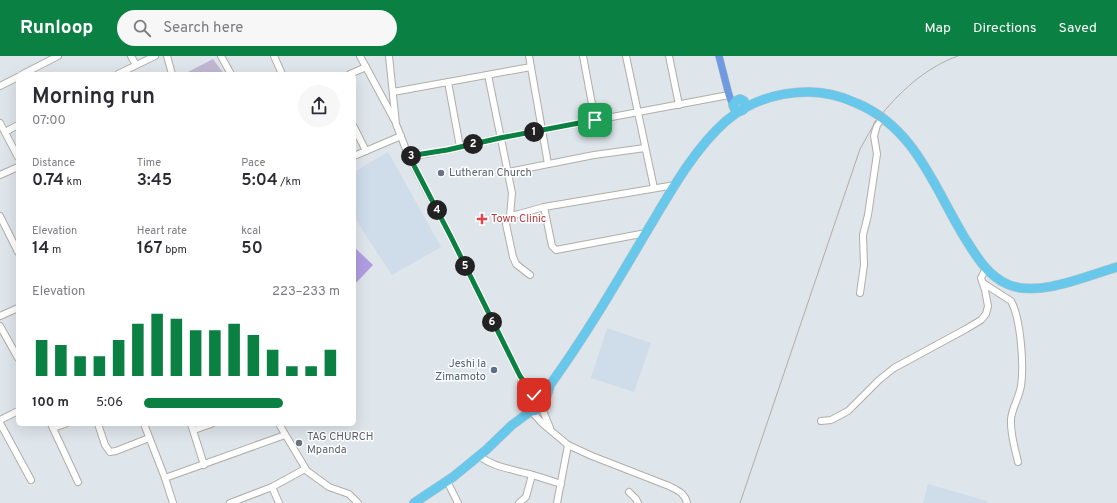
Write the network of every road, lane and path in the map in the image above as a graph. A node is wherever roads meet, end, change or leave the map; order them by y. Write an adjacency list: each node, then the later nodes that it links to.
1 (58, 56): 17 (street)
2 (131, 56): 14 (street)
3 (155, 56): 14 (street)
4 (167, 56): 19 (street)
5 (221, 56): 20 (street)
6 (360, 56): 15 (street)
7 (389, 56): 27 (street)
8 (529, 56): 16 (street)
9 (583, 56): 33 (street)
10 (626, 56): 31 (street)
11 (669, 56): 29 (street)
12 (718, 56): 28 (main road)
13 (276, 57): 21 (street)
14 (136, 65): 18 (street)
15 (366, 67): 22 (street); 35 (street)
16 (531, 67): 23 (street); 37 (street)
17 (27, 72)
18 (122, 72)
19 (171, 72)
20 (230, 72)
21 (281, 72)
22 (355, 72)
23 (488, 75): 25 (street); 41 (street)
24 (16, 78): 26 (street)
25 (448, 82): 27 (street); 42 (street)
26 (0, 86)
27 (393, 92): 35 (street)
28 (729, 92): 29 (street); 30 (main road)
29 (679, 105): 31 (street)
30 (739, 105): 32 (highway); 52 (highway)
31 (638, 112): 33 (street); 43 (street)
32 (883, 117): 60 (highway); 64 (street)
33 (595, 120): 37 (street)
34 (0, 123): 39 (street)
35 (396, 124): 40 (street)
36 (16, 126): 39 (street)
37 (542, 130): 41 (street); 48 (street)
38 (356, 131): 44 (street)
39 (5, 132): 45 (street)
40 (401, 136): 44 (street); 47 (street)
41 (500, 138): 42 (street); 50 (street)
42 (460, 147): 47 (street)
43 (645, 148): 48 (street); 53 (street)
44 (366, 151): 46 (street)
45 (16, 153)
46 (356, 155)
47 (409, 156): 69 (street)
48 (548, 164): 50 (street)
49 (16, 168): 51 (street)
50 (508, 172): 56 (street)
51 (0, 176)
52 (675, 185): 53 (street); 58 (highway)
53 (654, 188): 54 (street)
54 (544, 207): 56 (street); 58 (street)
55 (0, 216): 57 (street)
56 (510, 216): 62 (street)
57 (2, 223): 59 (street)
58 (646, 233): 70 (highway)
59 (16, 248)
60 (986, 268): 61 (highway); 63 (street)
61 (1117, 268)
62 (530, 275)
63 (983, 283): 77 (street); 90 (street)
64 (860, 293)
65 (16, 309): 66 (street)
66 (0, 316)
67 (0, 326): 68 (street)
68 (16, 354)
69 (520, 376): 71 (street); 72 (street)
70 (550, 385): 71 (highway); 73 (highway)
71 (535, 395): 72 (highway); 73 (highway)
72 (525, 402): 74 (highway); 79 (highway)
73 (542, 405): 74 (highway); 85 (street)
74 (531, 412): 79 (highway); 85 (street)
75 (16, 413): 76 (street)
76 (0, 420)
77 (821, 421)
78 (0, 423): 95 (street)
79 (512, 425): 89 (highway)
80 (52, 426): 97 (street)
81 (99, 426): 87 (street)
82 (145, 426): 87 (street)
83 (280, 426): 86 (street)
84 (193, 427): 91 (street)
85 (550, 430): 88 (street)
86 (285, 435): 91 (street); 92 (street)
87 (149, 438): 94 (street)
88 (568, 445): 98 (street); 110 (street)
89 (479, 456): 93 (street); 96 (highway)
90 (1018, 462)
91 (204, 465): 94 (street)
92 (305, 469): 99 (street); 104 (street)
93 (532, 475): 98 (street); 107 (street)
94 (165, 478): 101 (street)
95 (31, 480)
96 (447, 481): 105 (highway); 106 (street)
97 (78, 482)
98 (561, 484): 108 (street)
99 (272, 486): 102 (street); 103 (street)
100 (629, 492): 109 (street)
101 (173, 503)
102 (230, 503)
103 (279, 503)
104 (358, 503)
105 (414, 503)
106 (458, 503)
107 (519, 503)
108 (558, 503)
109 (638, 503)
110 (687, 503)

